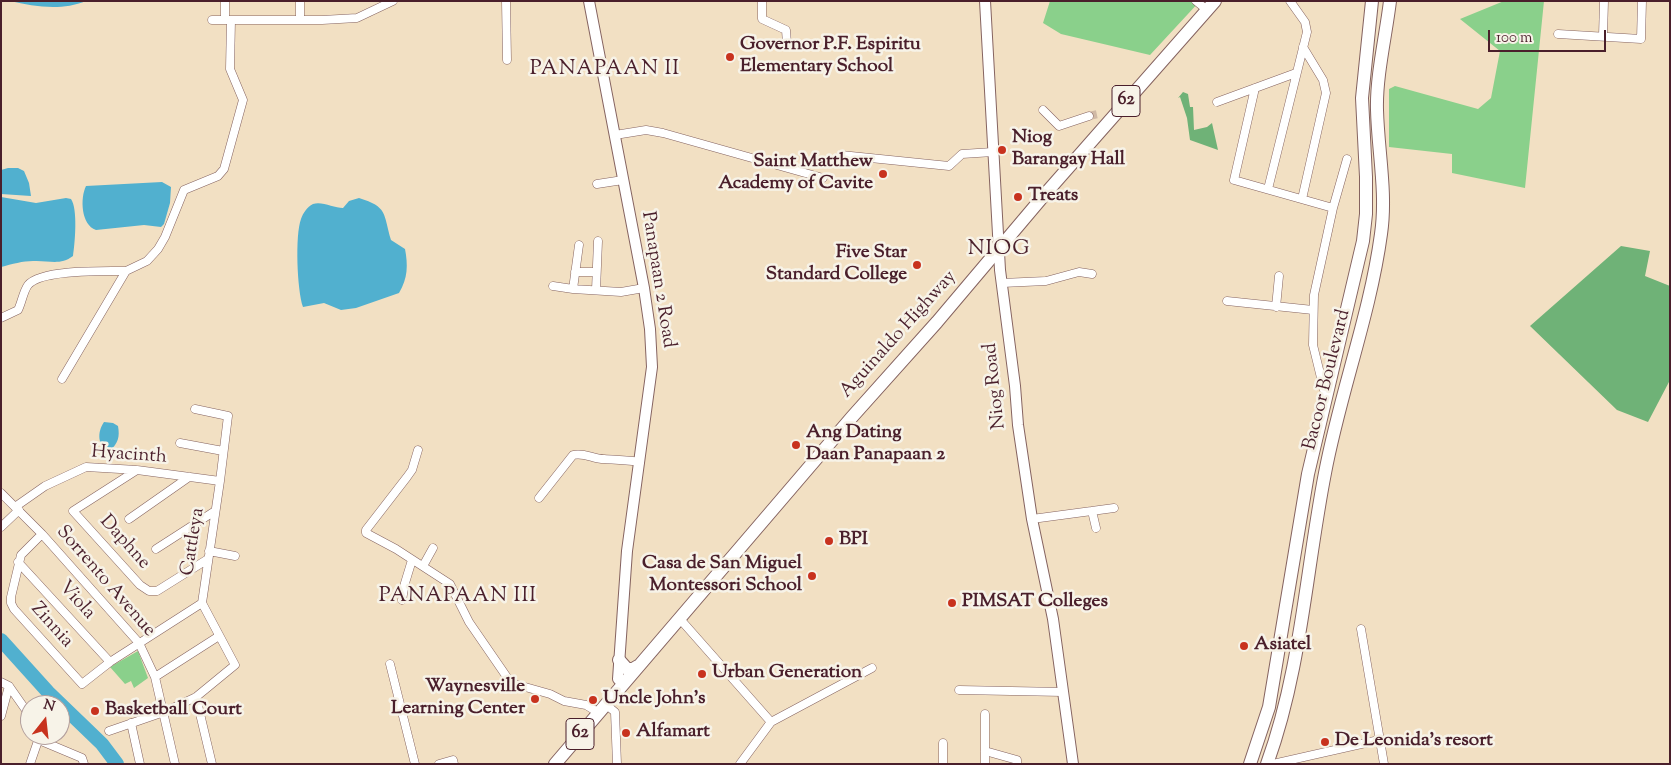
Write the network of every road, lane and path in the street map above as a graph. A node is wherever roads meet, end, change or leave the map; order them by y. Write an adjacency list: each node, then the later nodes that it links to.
1 (225, 1): 16 (street)
2 (300, 1): 17 (street)
3 (393, 1): 17 (street)
4 (506, 1): 24 (street)
5 (589, 1): 30 (street, Panapaan 2 Road)
6 (762, 1): 22 (street)
7 (985, 1): 31 (street, Niog Road)
8 (1196, 1): 14 (street)
9 (1290, 1): 23 (street)
10 (1372, 1): 18 (main road, Bacoor Boulevard)
11 (1390, 1): 19 (main road, Bacoor Boulevard)
12 (1604, 1): 21 (street)
13 (1642, 1): 21 (street)
14 (1212, 6): 42 (main road, Aguinaldo Highway / 62)
15 (212, 20): 16 (street)
16 (228, 20): 17 (street); 43 (street)
17 (300, 20)
18 (1369, 28): 19 (main road); 58 (main road, Bacoor Boulevard)
19 (1386, 30): 88 (main road, Bacoor Boulevard)
20 (1558, 34): 21 (street)
21 (1603, 36)
22 (788, 44)
23 (1303, 47): 25 (street); 38 (street)
24 (507, 60)
25 (1296, 73): 26 (street); 37 (street)
26 (1255, 88): 27 (street); 37 (street)
27 (1217, 102)
28 (1043, 110): 29 (street)
29 (1089, 116)
30 (615, 135): 34 (street); 35 (street, Panapaan 2 Road)
31 (993, 152): 32 (street); 42 (street, Niog Road)
32 (841, 155)
33 (1347, 159): 39 (street)
34 (824, 178)
35 (623, 180): 36 (street); 50 (street, Panapaan 2 Road)
36 (598, 184)
37 (1268, 189): 38 (street)
38 (1302, 199): 39 (street)
39 (1333, 208): 55 (street)
40 (598, 241): 45 (street)
41 (579, 244): 44 (street)
42 (999, 249): 48 (street, Niog Road); 89 (main road, Aguinaldo Highway / 62)
43 (126, 271): 56 (street); 57 (street)
44 (575, 272): 45 (street); 51 (street)
45 (596, 272): 52 (street)
46 (1092, 274): 48 (street)
47 (1279, 276): 54 (street)
48 (1002, 283): 74 (street, Niog Road)
49 (553, 286): 51 (street)
50 (644, 288): 52 (street); 63 (street, Panapaan 2 Road)
51 (573, 289): 52 (street)
52 (596, 290)
53 (1227, 302): 54 (street)
54 (1276, 307): 55 (street)
55 (1313, 310): 58 (street)
56 (1, 318)
57 (62, 379)
58 (1326, 396): 87 (main road, Bacoor Boulevard)
59 (195, 409): 62 (street, Cattleya)
60 (180, 443): 62 (street)
61 (418, 450): 82 (street)
62 (223, 451): 66 (street, Cattleya)
63 (640, 462): 68 (street); 93 (street, Panapaan 2 Road)
64 (137, 470): 65 (street, Hyacinth); 69 (street, Hyacinth); 80 (street, Daphne)
65 (189, 477): 66 (street, Hyacinth); 73 (street)
66 (220, 481): 71 (street, Cattleya)
67 (1, 493): 69 (street, Sorrento Avenue)
68 (539, 498)
69 (17, 508): 75 (street, Hyacinth); 77 (street, Sorrento Avenue)
70 (1114, 508): 72 (street)
71 (215, 511): 79 (street); 80 (street, Cattleya)
72 (1092, 511): 74 (street); 76 (street)
73 (129, 519)
74 (1032, 519): 103 (street, Niog Road)
75 (1, 526)
76 (1096, 528)
77 (42, 534): 83 (street, Zinnia); 92 (street, Sorrento Avenue)
78 (433, 548): 84 (street)
79 (156, 549)
80 (208, 555): 81 (street); 86 (street, Cattleya)
81 (235, 556)
82 (412, 560): 84 (street); 85 (street)
83 (18, 562): 94 (street, Viola); 94 (street, Zinnia)
84 (423, 566): 106 (street)
85 (402, 600)
86 (202, 603): 91 (street, Cattleya); 92 (street)
87 (1286, 609): 88 (main road); 134 (main road, Bacoor Boulevard)
88 (1302, 613): 135 (main road, Bacoor Boulevard)
89 (680, 619): 96 (main road, Aguinaldo Highway / 62); 110 (street)
90 (1361, 630): 113 (street)
91 (219, 636): 98 (street); 104 (street, Cattleya)
92 (139, 643): 94 (street); 98 (street, Sorrento Avenue)
93 (619, 660): 96 (main road); 100 (street, Panapaan 2 Road)
94 (110, 662)
95 (390, 664): 124 (street)
96 (638, 666): 100 (main road, Aguinaldo Highway / 62)
97 (872, 668): 110 (street)
98 (155, 677): 107 (street, Sorrento Avenue)
99 (1, 682): 101 (street)
100 (623, 684): 106 (main road, Aguinaldo Highway / 62)
101 (9, 686): 105 (street); 109 (street)
102 (959, 690): 103 (street)
103 (1063, 692): 133 (street, Niog Road)
104 (196, 697): 107 (street); 123 (street)
105 (20, 702)
106 (602, 709): 127 (main road, Aguinaldo Highway / 62); 128 (street)
107 (164, 712): 111 (street); 122 (street, Sorrento Avenue)
108 (985, 714): 117 (street)
109 (1, 716)
110 (771, 722): 129 (street)
111 (131, 723): 112 (street); 121 (street)
112 (109, 731)
113 (1379, 740): 118 (street); 137 (street)
114 (943, 744): 130 (street)
115 (37, 745): 119 (street)
116 (55, 745): 120 (street)
117 (985, 751): 131 (street); 132 (street)
118 (1291, 762): 136 (street)
119 (30, 764)
120 (84, 764)
121 (140, 764)
122 (175, 764)
123 (212, 764)
124 (415, 764)
125 (439, 764): 126 (street)
126 (454, 764)
127 (555, 764)
128 (617, 764)
129 (740, 764)
130 (943, 764)
131 (985, 764)
132 (1017, 764)
133 (1073, 764)
134 (1250, 764)
135 (1267, 764)
136 (1273, 764)
137 (1384, 764)

